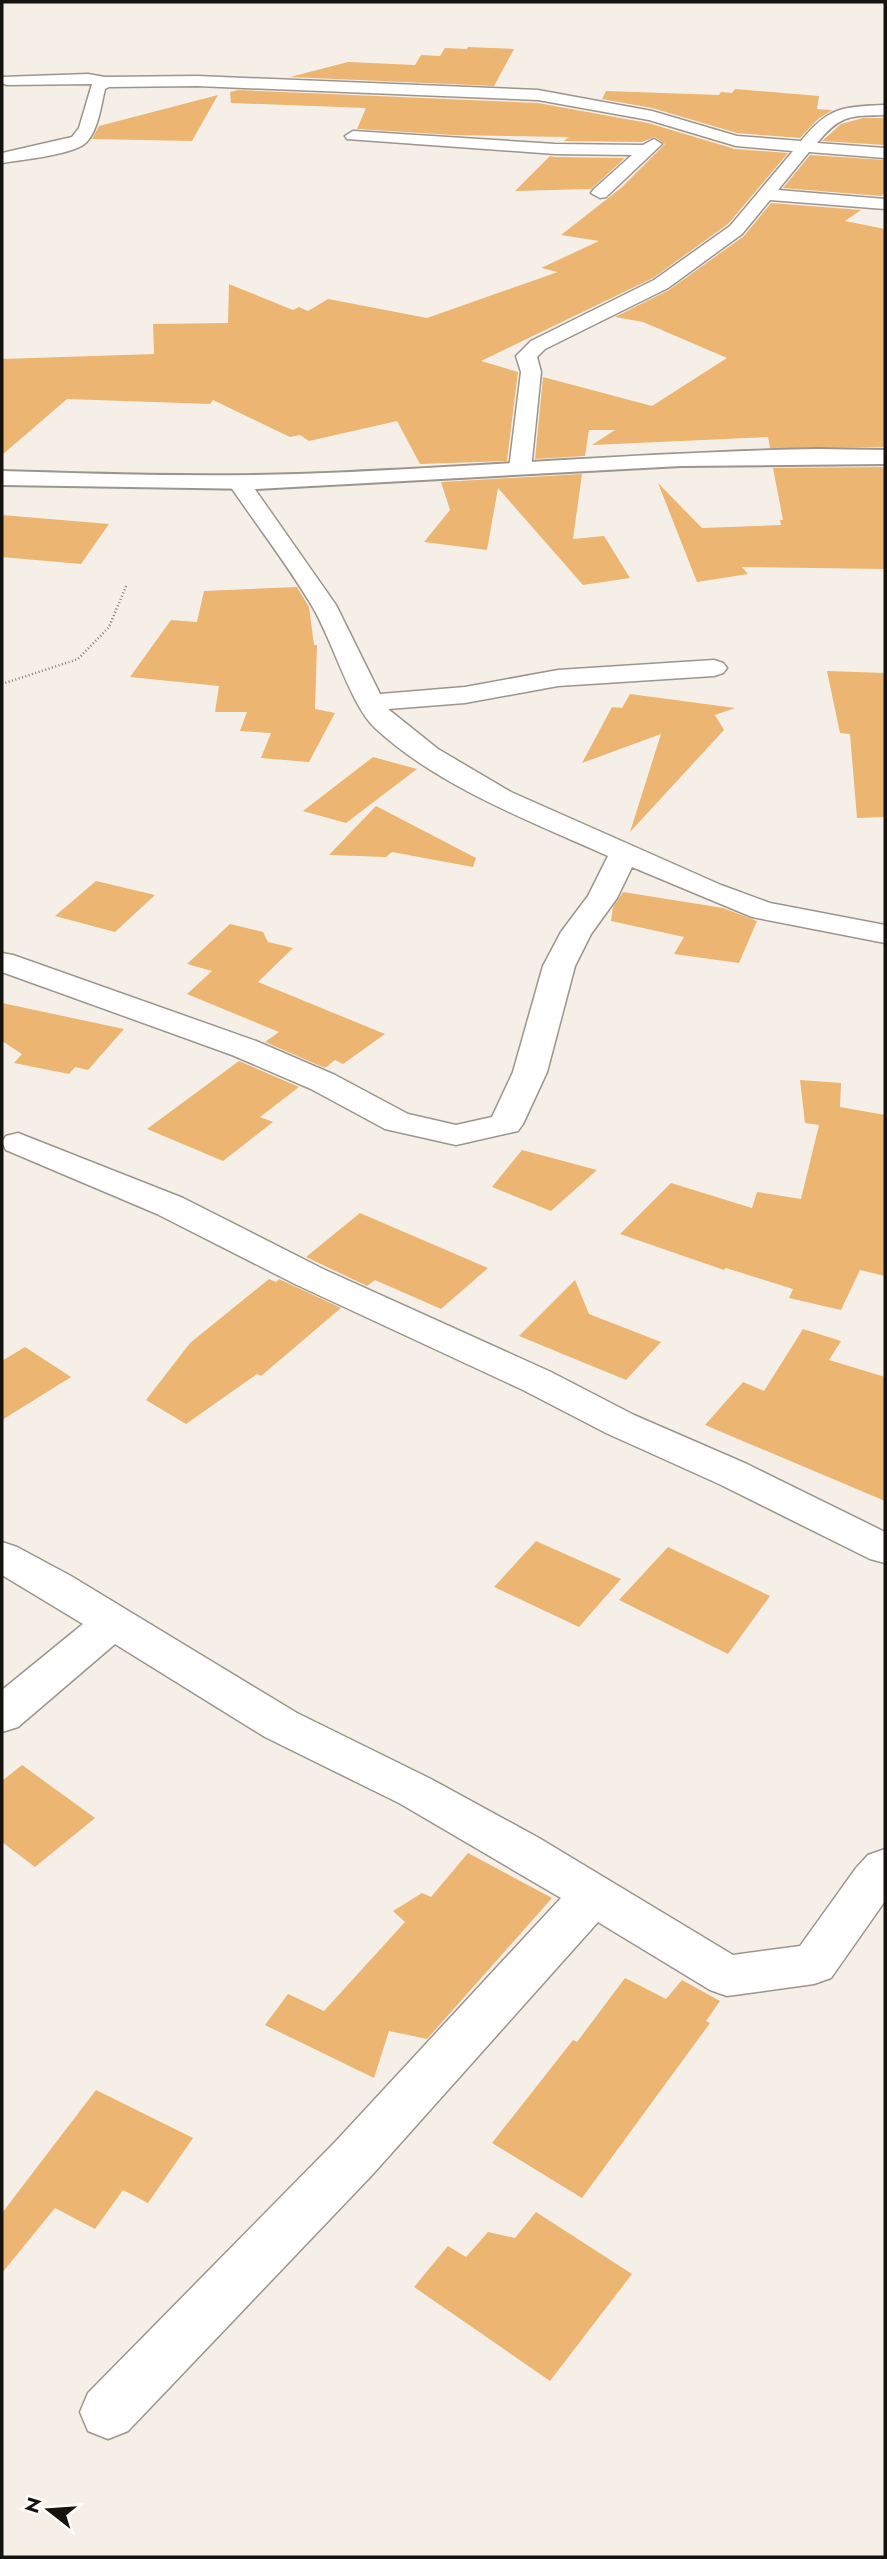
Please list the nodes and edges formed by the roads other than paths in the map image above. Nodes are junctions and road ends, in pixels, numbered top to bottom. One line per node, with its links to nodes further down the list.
1 (19, 61): 3 (street)
2 (105, 82): 3 (street); 5 (street); 10 (street)
3 (4, 84)
4 (885, 110): 7 (street)
5 (696, 128): 7 (street); 8 (street)
6 (353, 136): 8 (street)
7 (804, 148): 9 (street); 12 (street)
8 (647, 150): 11 (street)
9 (885, 153)
10 (2, 158)
11 (600, 193)
12 (766, 194): 13 (street); 15 (street)
13 (885, 204)
14 (885, 457): 15 (street)
15 (520, 469): 17 (street)
16 (2, 478): 17 (street)
17 (239, 483): 19 (street)
18 (714, 668): 19 (street)
19 (370, 703): 20 (street)
20 (625, 852): 21 (street); 22 (street)
21 (885, 933)
22 (2, 962)
23 (18, 1143): 24 (street)
24 (885, 1549)
25 (2, 1557): 26 (street)
26 (113, 1622): 27 (street); 29 (street)
27 (2, 1715)
28 (885, 1868): 29 (street)
29 (593, 1895): 30 (street)
30 (108, 2412)

